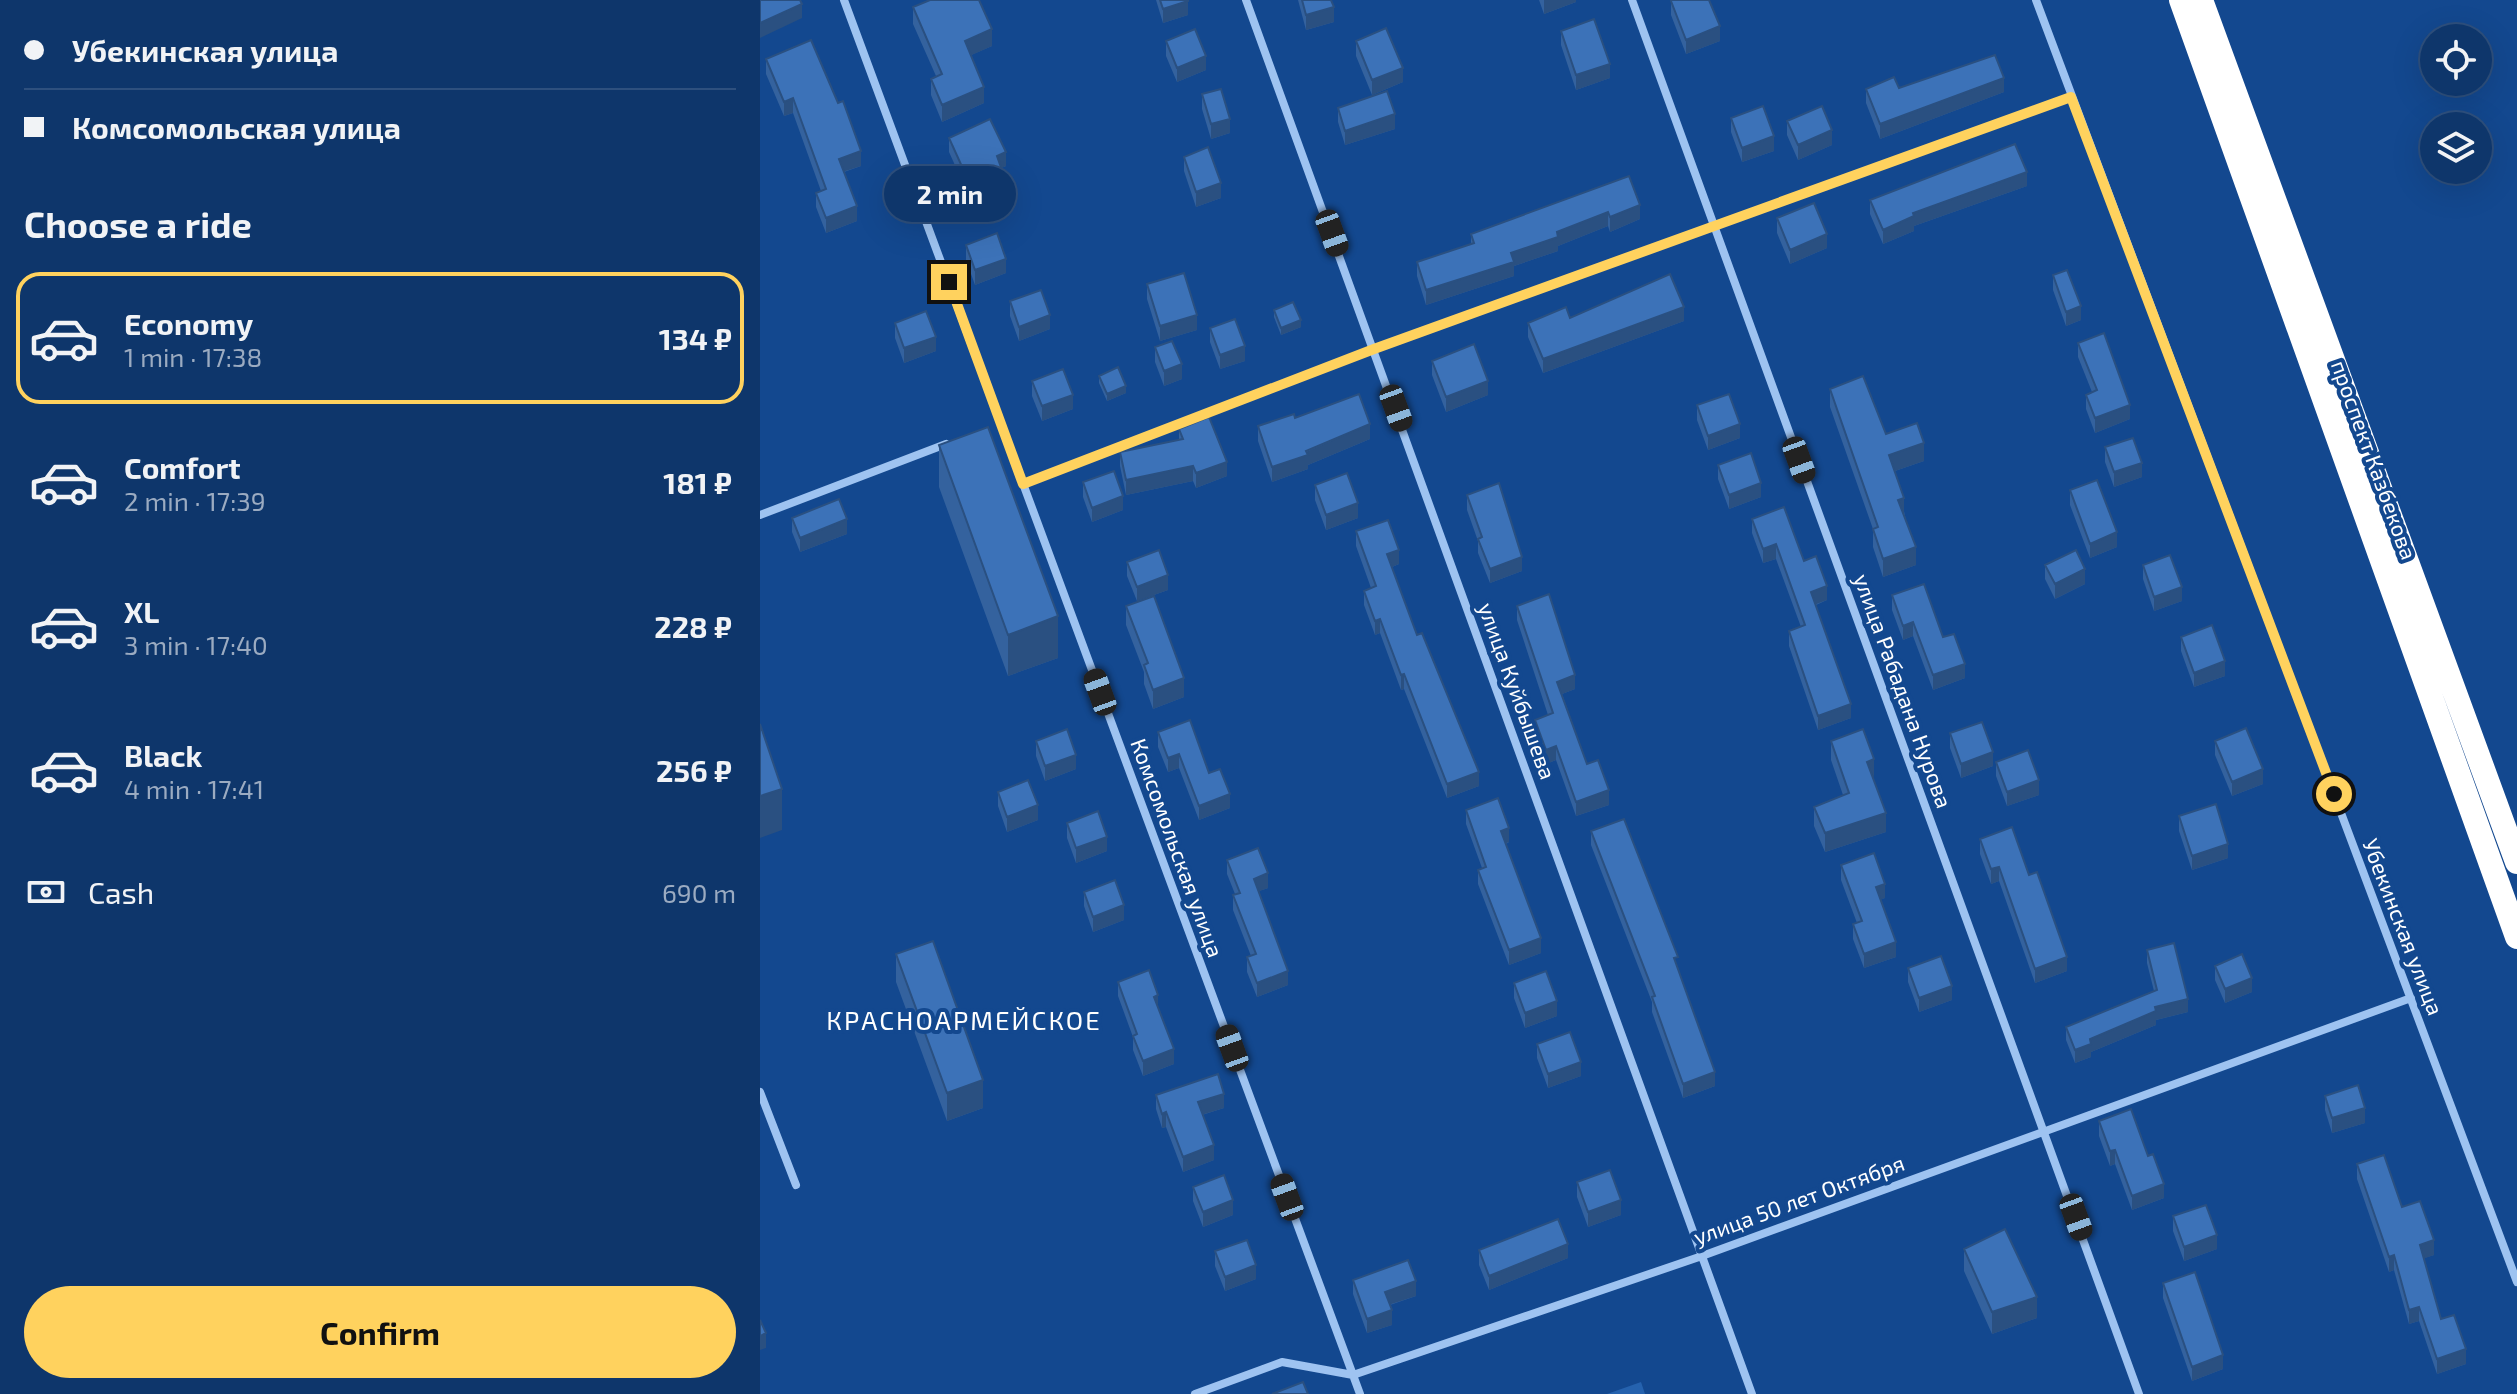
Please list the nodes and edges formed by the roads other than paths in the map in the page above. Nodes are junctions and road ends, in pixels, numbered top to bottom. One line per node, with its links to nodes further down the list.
1 (844, 0): 10 (street, Комсомольская улица)
2 (1246, 0): 9 (street, улица Куйбышева)
3 (1632, 0): 8 (street, улица Рабадана Нурова)
4 (2036, 0): 7 (street, Убекинская улица)
5 (2181, 0): 16 (highway, проспект Казбекова)
6 (2201, 0): 15 (highway, проспект Казбекова)
7 (2071, 97): 8 (street); 17 (street, Убекинская улица)
8 (1714, 227): 9 (street); 19 (street, улица Рабадана Нурова)
9 (1374, 349): 13 (street); 21 (street, улица Куйбышева)
10 (1001, 422): 11 (street); 13 (street, Комсомольская улица)
11 (987, 428)
12 (959, 439): 14 (street)
13 (1023, 484): 23 (street, Комсомольская улица)
14 (760, 515)
15 (2517, 862)
16 (2517, 937)
17 (2411, 998): 19 (street, улица 50 лет Октября); 22 (street, Убекинская улица)
18 (760, 1092): 20 (street)
19 (2044, 1129): 21 (street, улица 50 лет Октября); 27 (street, улица Рабадана Нурова)
20 (796, 1185)
21 (1702, 1256): 23 (street, улица 50 лет Октября); 26 (street, улица Куйбышева)
22 (2517, 1282)
23 (1353, 1375): 24 (street, улица 50 лет Октября); 25 (street, Комсомольская улица)
24 (1195, 1394)
25 (1360, 1394)
26 (1752, 1394)
27 (2139, 1394)

